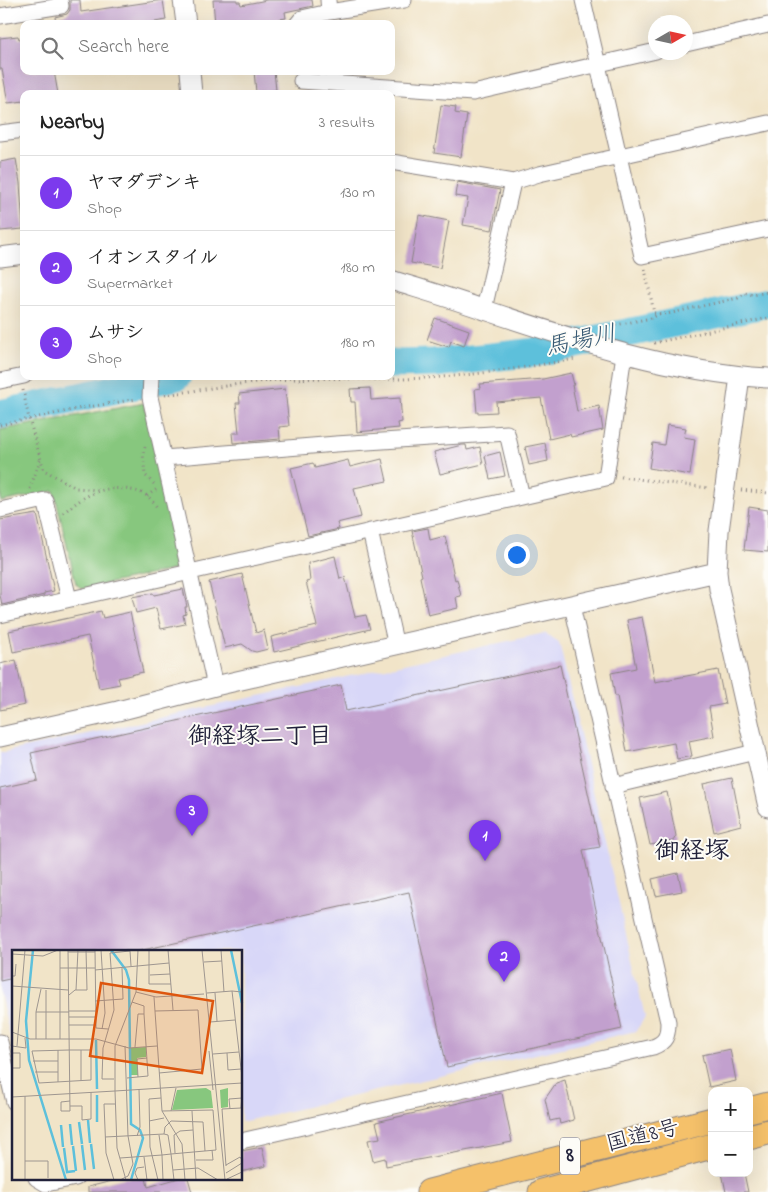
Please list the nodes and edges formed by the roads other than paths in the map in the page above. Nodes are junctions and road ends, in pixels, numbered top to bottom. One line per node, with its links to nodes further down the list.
1 (60, 0): 6 (street)
2 (182, 0): 7 (street)
3 (404, 0): 5 (street)
4 (583, 0): 12 (street)
5 (328, 6): 8 (street)
6 (0, 16)
7 (185, 20)
8 (300, 20)
9 (768, 25): 10 (street)
10 (693, 42)
11 (648, 53): 12 (street)
12 (597, 65): 14 (street); 19 (street)
13 (190, 75): 15 (street)
14 (301, 82)
15 (192, 90)
16 (768, 123): 19 (street)
17 (20, 130): 18 (street)
18 (0, 133)
19 (619, 157): 21 (street); 22 (street)
20 (395, 163): 21 (street)
21 (513, 182): 26 (street)
22 (768, 229)
23 (20, 254): 24 (street)
24 (0, 257)
25 (395, 281): 26 (street)
26 (484, 309): 27 (street)
27 (615, 351): 28 (street); 34 (street)
28 (740, 376): 30 (street); 38 (street)
29 (20, 377): 31 (street)
30 (768, 378)
31 (0, 381)
32 (150, 388): 33 (street)
33 (164, 458): 34 (street); 37 (street)
34 (522, 497): 36 (street)
35 (0, 510): 39 (street)
36 (370, 531): 37 (street); 42 (street)
37 (189, 572): 39 (street); 43 (street)
38 (717, 572): 40 (street); 45 (street)
39 (69, 599): 41 (street)
40 (572, 606): 42 (street); 46 (street)
41 (0, 616)
42 (396, 646): 43 (street)
43 (215, 686): 44 (street)
44 (0, 737)
45 (762, 751): 46 (street); 47 (street)
46 (613, 786): 55 (street)
47 (768, 807)
48 (0, 1042): 49 (street)
49 (12, 1093)
50 (768, 1105): 51 (highway)
51 (753, 1109)
52 (708, 1121): 59 (highway, 国道8号 / 8)
53 (768, 1132): 54 (highway)
54 (753, 1135)
55 (242, 1140)
56 (708, 1147): 60 (highway, 国道8号 / 8)
57 (39, 1180): 58 (street)
58 (66, 1180)
59 (429, 1192)
60 (544, 1192)

